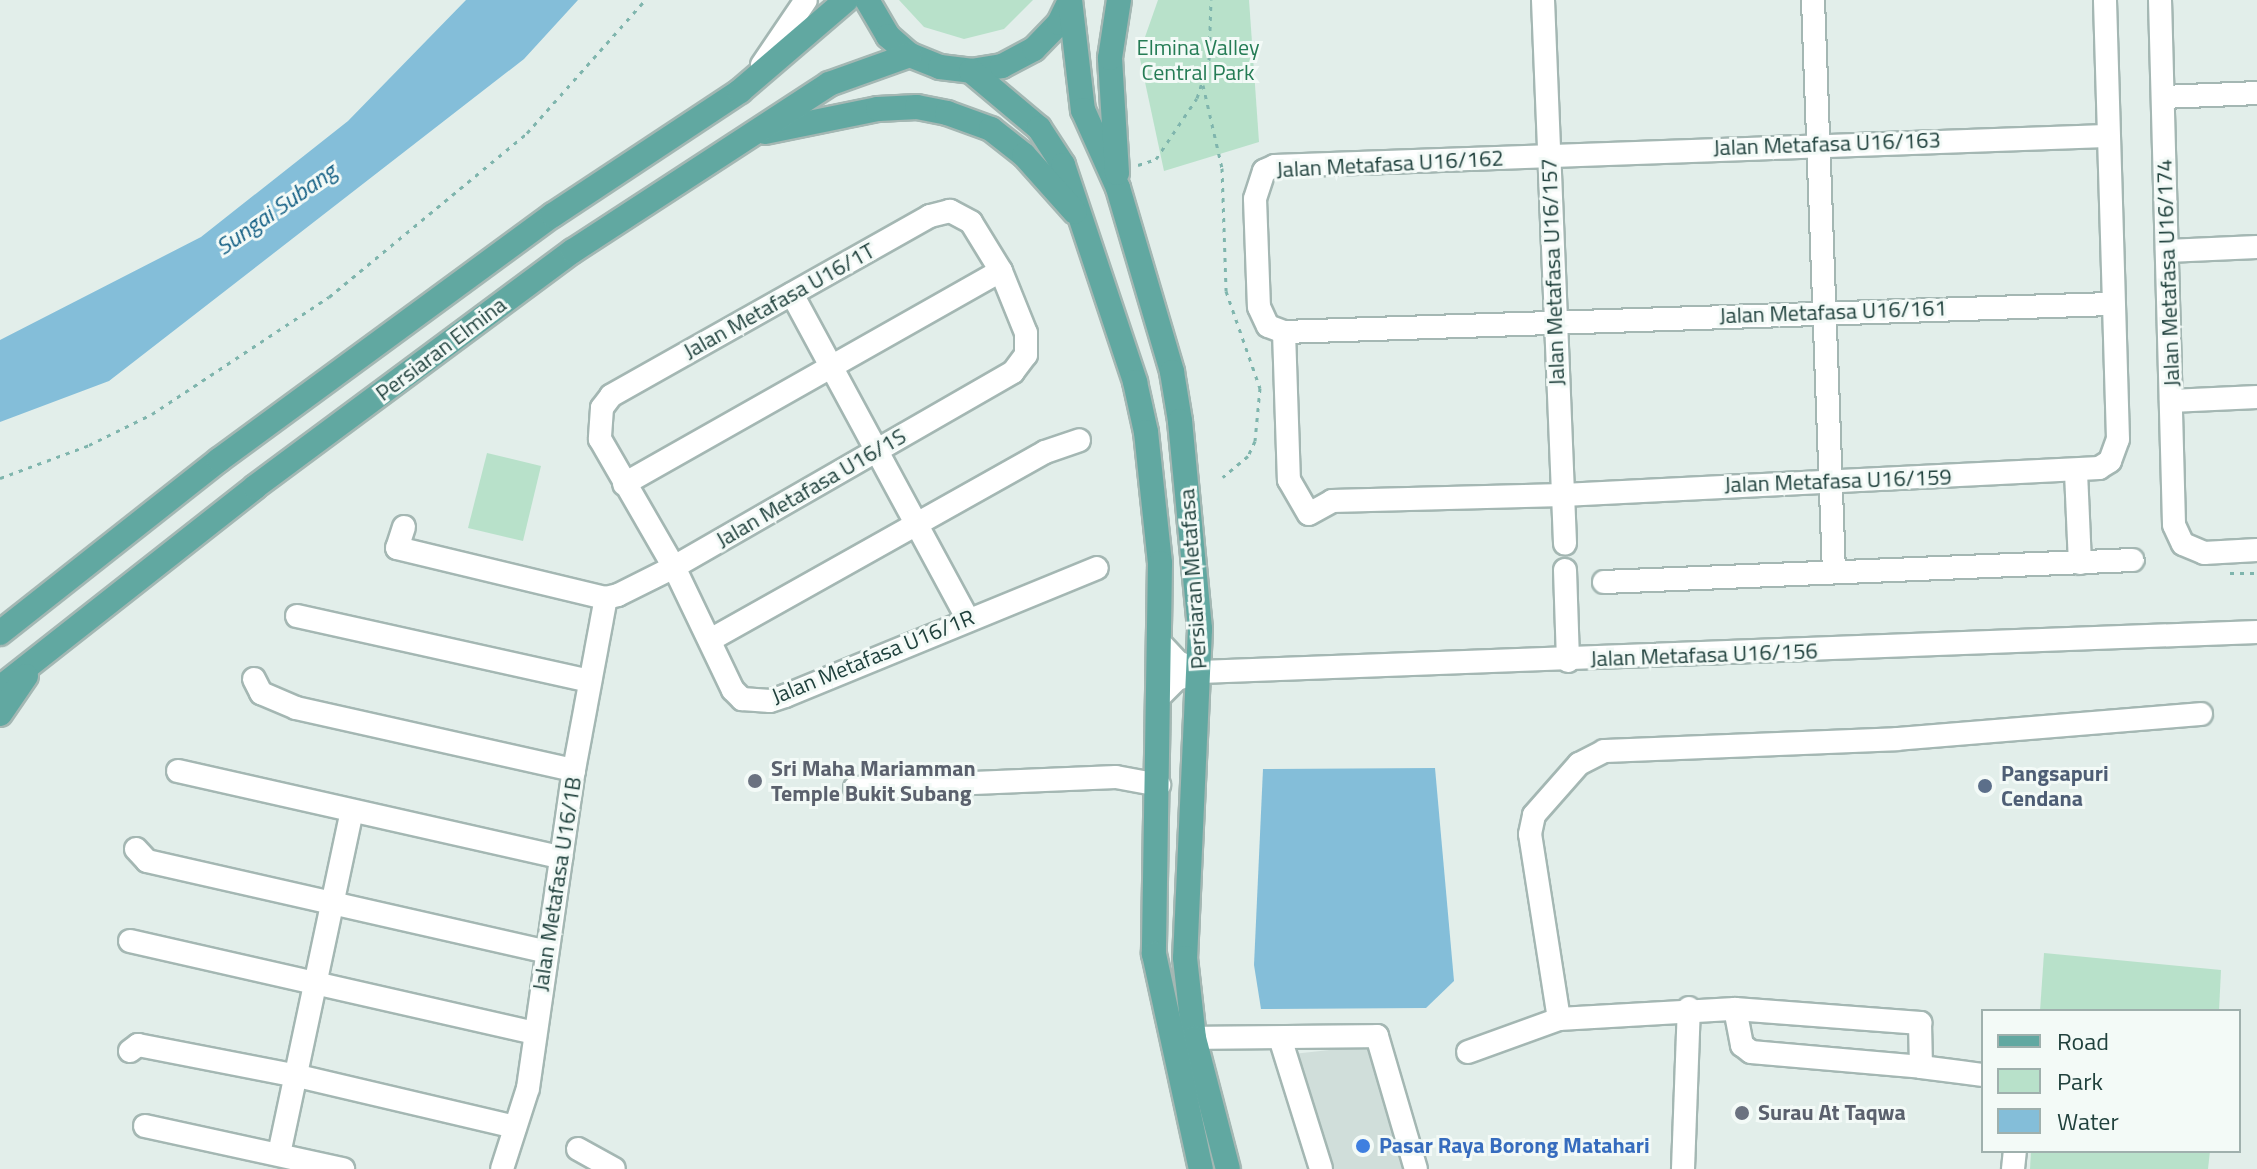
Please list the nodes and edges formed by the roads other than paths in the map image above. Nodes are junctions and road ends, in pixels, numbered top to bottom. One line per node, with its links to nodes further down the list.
1 (806, 0): 12 (street)
2 (846, 0): 12 (main road, Persiaran Elmina)
3 (867, 0): 10 (main road)
4 (1070, 0): 11 (main road); 19 (main road, Persiaran Metafasa)
5 (1119, 0): 19 (main road)
6 (1543, 0): 18 (street, Jalan Metafasa U16/157)
7 (1813, 0): 17 (street)
8 (2105, 0): 16 (street)
9 (2160, 0): 14 (street, Jalan Metafasa U16/174)
10 (910, 55): 11 (main road); 15 (main road, Persiaran Elmina)
11 (971, 71): 20 (main road, Persiaran Metafasa)
12 (744, 88): 54 (main road, Persiaran Elmina)
13 (2257, 93): 14 (street)
14 (2163, 97): 22 (street, Jalan Metafasa U16/174)
15 (748, 136): 20 (main road); 57 (main road, Persiaran Elmina)
16 (2106, 136): 17 (street, Jalan Metafasa U16/163); 25 (street)
17 (1819, 143): 18 (street, Jalan Metafasa U16/163); 26 (street)
18 (1548, 156): 27 (street, Jalan Metafasa U16/157); 28 (street, Jalan Metafasa U16/162)
19 (1124, 178): 59 (main road, Persiaran Metafasa)
20 (1082, 220): 56 (main road, Persiaran Metafasa)
21 (2257, 247): 22 (street)
22 (2167, 251): 32 (street, Jalan Metafasa U16/174)
23 (1001, 271): 24 (street, Jalan Metafasa U16/1T); 29 (street); 30 (street, Jalan Metafasa U16/1T)
24 (792, 294): 29 (street); 37 (street, Jalan Metafasa U16/1T)
25 (2112, 304): 26 (street, Jalan Metafasa U16/161); 35 (street, Jalan Metafasa U16/159)
26 (1824, 312): 27 (street, Jalan Metafasa U16/161); 36 (street)
27 (1555, 324): 28 (street, Jalan Metafasa U16/161); 38 (street, Jalan Metafasa U16/157)
28 (1284, 332): 38 (street, Jalan Metafasa U16/159)
29 (834, 368): 34 (street); 37 (street)
30 (1013, 372): 34 (street, Jalan Metafasa U16/1S)
31 (2257, 397): 32 (street)
32 (2171, 401): 42 (street, Jalan Metafasa U16/174)
33 (1079, 440): 39 (street)
34 (877, 450): 39 (street); 45 (street, Jalan Metafasa U16/1S)
35 (2076, 472): 36 (street, Jalan Metafasa U16/159); 44 (street)
36 (1832, 480): 38 (street, Jalan Metafasa U16/159); 48 (street)
37 (624, 484): 45 (street, Jalan Metafasa U16/1T)
38 (1563, 495): 41 (street, Jalan Metafasa U16/157)
39 (915, 526): 52 (street); 55 (street)
40 (404, 527): 50 (street)
41 (1565, 544)
42 (2257, 550)
43 (2133, 560): 44 (street)
44 (2080, 563): 48 (street)
45 (674, 567): 50 (street, Jalan Metafasa U16/1S); 55 (street, Jalan Metafasa U16/1R)
46 (1097, 568): 52 (street, Jalan Metafasa U16/1R)
47 (1565, 570): 58 (street)
48 (1834, 572): 49 (street)
49 (1604, 582)
50 (606, 598): 61 (street, Jalan Metafasa U16/1B)
51 (297, 616): 61 (street)
52 (968, 619): 55 (street, Jalan Metafasa U16/1R)
53 (2257, 632): 58 (street, Jalan Metafasa U16/156)
54 (0, 633)
55 (710, 640)
56 (1161, 644): 59 (street); 63 (main road, Persiaran Metafasa)
57 (35, 661): 62 (main road, Persiaran Elmina); 64 (main road)
58 (1568, 661): 59 (street, Jalan Metafasa U16/156)
59 (1200, 672): 63 (street); 81 (main road, Persiaran Metafasa)
60 (254, 679): 66 (street)
61 (590, 681): 66 (street, Jalan Metafasa U16/1B)
62 (0, 688)
63 (1160, 696): 68 (main road, Persiaran Metafasa)
64 (0, 714)
65 (2201, 714): 79 (street)
66 (574, 770): 72 (street, Jalan Metafasa U16/1B)
67 (178, 771): 70 (street)
68 (1159, 785): 69 (street); 95 (main road, Persiaran Metafasa)
69 (855, 788)
70 (352, 812): 72 (street); 73 (street)
71 (136, 849): 73 (street)
72 (561, 857): 75 (street, Jalan Metafasa U16/1B)
73 (335, 903): 75 (street); 76 (street)
74 (130, 941): 76 (street)
75 (547, 952): 80 (street, Jalan Metafasa U16/1B)
76 (315, 983): 80 (street); 87 (street)
77 (1689, 1008): 78 (street); 79 (street); 99 (street)
78 (1735, 1009): 85 (street); 85 (street)
79 (1559, 1019): 84 (street)
80 (534, 1033): 89 (street, Jalan Metafasa U16/1B)
81 (1194, 1038): 82 (street); 96 (main road, Persiaran Metafasa)
82 (1281, 1041): 97 (street); 98 (street)
83 (130, 1051): 87 (street)
84 (1468, 1052)
85 (1921, 1067): 86 (street)
86 (1981, 1075)
87 (298, 1076): 89 (street); 91 (street)
88 (145, 1126): 91 (street)
89 (515, 1127): 93 (street, Jalan Metafasa U16/1B)
90 (578, 1149): 94 (street)
91 (279, 1154): 92 (street)
92 (343, 1169)
93 (502, 1169)
94 (614, 1169)
95 (1201, 1169)
96 (1228, 1169)
97 (1321, 1169)
98 (1416, 1169)
99 (1683, 1169)

